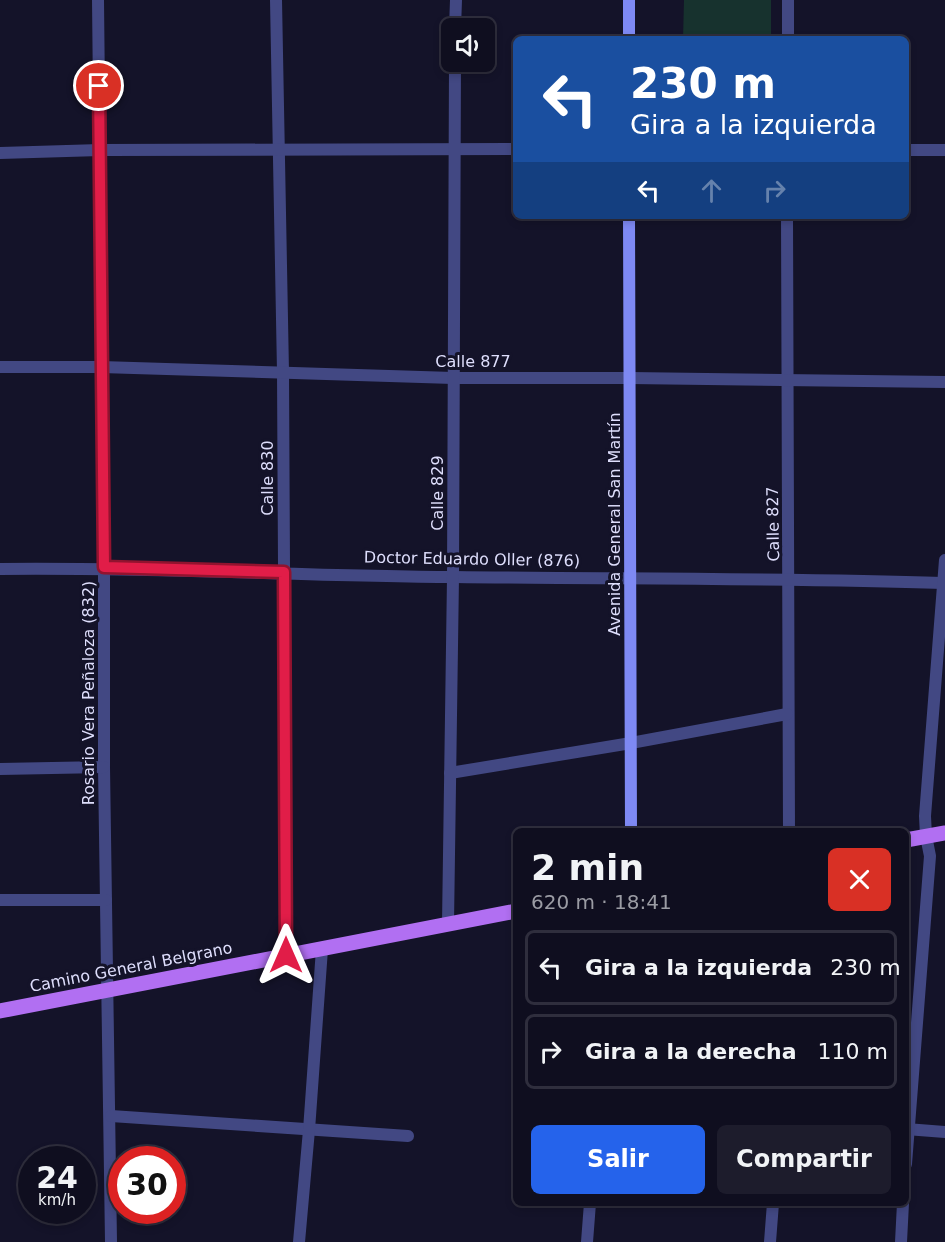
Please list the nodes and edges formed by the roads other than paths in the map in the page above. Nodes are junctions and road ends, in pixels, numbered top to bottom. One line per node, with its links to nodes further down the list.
1 (98, 0): 13 (street, Rosario Vera Peñaloza (832))
2 (276, 0): 10 (street, Calle 830)
3 (456, 0): 6 (street)
4 (630, 0): 7 (main road)
5 (788, 0): 8 (street)
6 (455, 18)
7 (629, 36)
8 (788, 36)
9 (455, 72): 11 (street, Calle 829)
10 (278, 149): 11 (street); 13 (street); 21 (street, Calle 830)
11 (454, 149): 12 (street); 22 (street, Calle 829)
12 (513, 149)
13 (100, 150): 16 (street); 20 (street, Rosario Vera Peñaloza (832))
14 (909, 150): 15 (street)
15 (945, 150)
16 (0, 153)
17 (629, 219): 23 (main road, Avenida General San Martín)
18 (787, 219): 24 (street, Calle 827)
19 (0, 367): 20 (street, Calle 877)
20 (101, 367): 21 (street, Calle 877); 27 (street, Rosario Vera Peñaloza (832))
21 (283, 372): 22 (street, Calle 877); 29 (street, Calle 830)
22 (453, 378): 23 (street, Calle 877); 30 (street, Calle 829)
23 (630, 378): 24 (street, Calle 877); 31 (main road, Avenida General San Martín)
24 (787, 380): 25 (street, Calle 877); 32 (street, Calle 827)
25 (945, 382)
26 (945, 560): 33 (street)
27 (104, 567): 28 (street, Doctor Eduardo Oller (876)); 29 (street, Doctor Eduardo Oller (876)); 36 (street, Rosario Vera Peñaloza (832))
28 (0, 569)
29 (284, 572): 30 (street, Doctor Eduardo Oller (876)); 49 (street, Calle 830)
30 (453, 577): 31 (street, Doctor Eduardo Oller (876)); 38 (street, Calle 829)
31 (630, 578): 32 (street, Doctor Eduardo Oller (876)); 35 (main road, Avenida General San Martín)
32 (790, 578): 33 (street, Doctor Eduardo Oller (876)); 34 (street, Calle 827)
33 (943, 583): 42 (street)
34 (788, 714): 35 (street); 40 (street, Calle 827)
35 (631, 743): 38 (street); 39 (main road, Avenida General San Martín)
36 (104, 767): 37 (street); 45 (street, Rosario Vera Peñaloza (832))
37 (0, 769)
38 (450, 773): 47 (street, Calle 829)
39 (631, 828)
40 (789, 828)
41 (945, 833): 42 (main road)
42 (926, 836): 43 (main road); 52 (street)
43 (909, 839)
44 (0, 900): 45 (street)
45 (106, 900): 50 (street, Rosario Vera Peñaloza (832))
46 (513, 912): 47 (main road, Camino General Belgrano)
47 (448, 924): 48 (main road, Camino General Belgrano)
48 (322, 949): 49 (main road, Camino General Belgrano); 55 (street)
49 (286, 955): 50 (main road, Camino General Belgrano)
50 (108, 990): 51 (main road, Camino General Belgrano); 53 (street, Rosario Vera Peñaloza (832))
51 (0, 1011)
52 (909, 1105)
53 (111, 1116): 55 (street); 61 (street, Rosario Vera Peñaloza (832))
54 (909, 1129): 56 (street)
55 (309, 1130): 57 (street); 62 (street)
56 (945, 1132)
57 (408, 1136)
58 (590, 1206): 63 (street)
59 (773, 1206): 64 (street)
60 (903, 1206): 65 (street)
61 (111, 1242)
62 (299, 1242)
63 (587, 1242)
64 (770, 1242)
65 (901, 1242)

